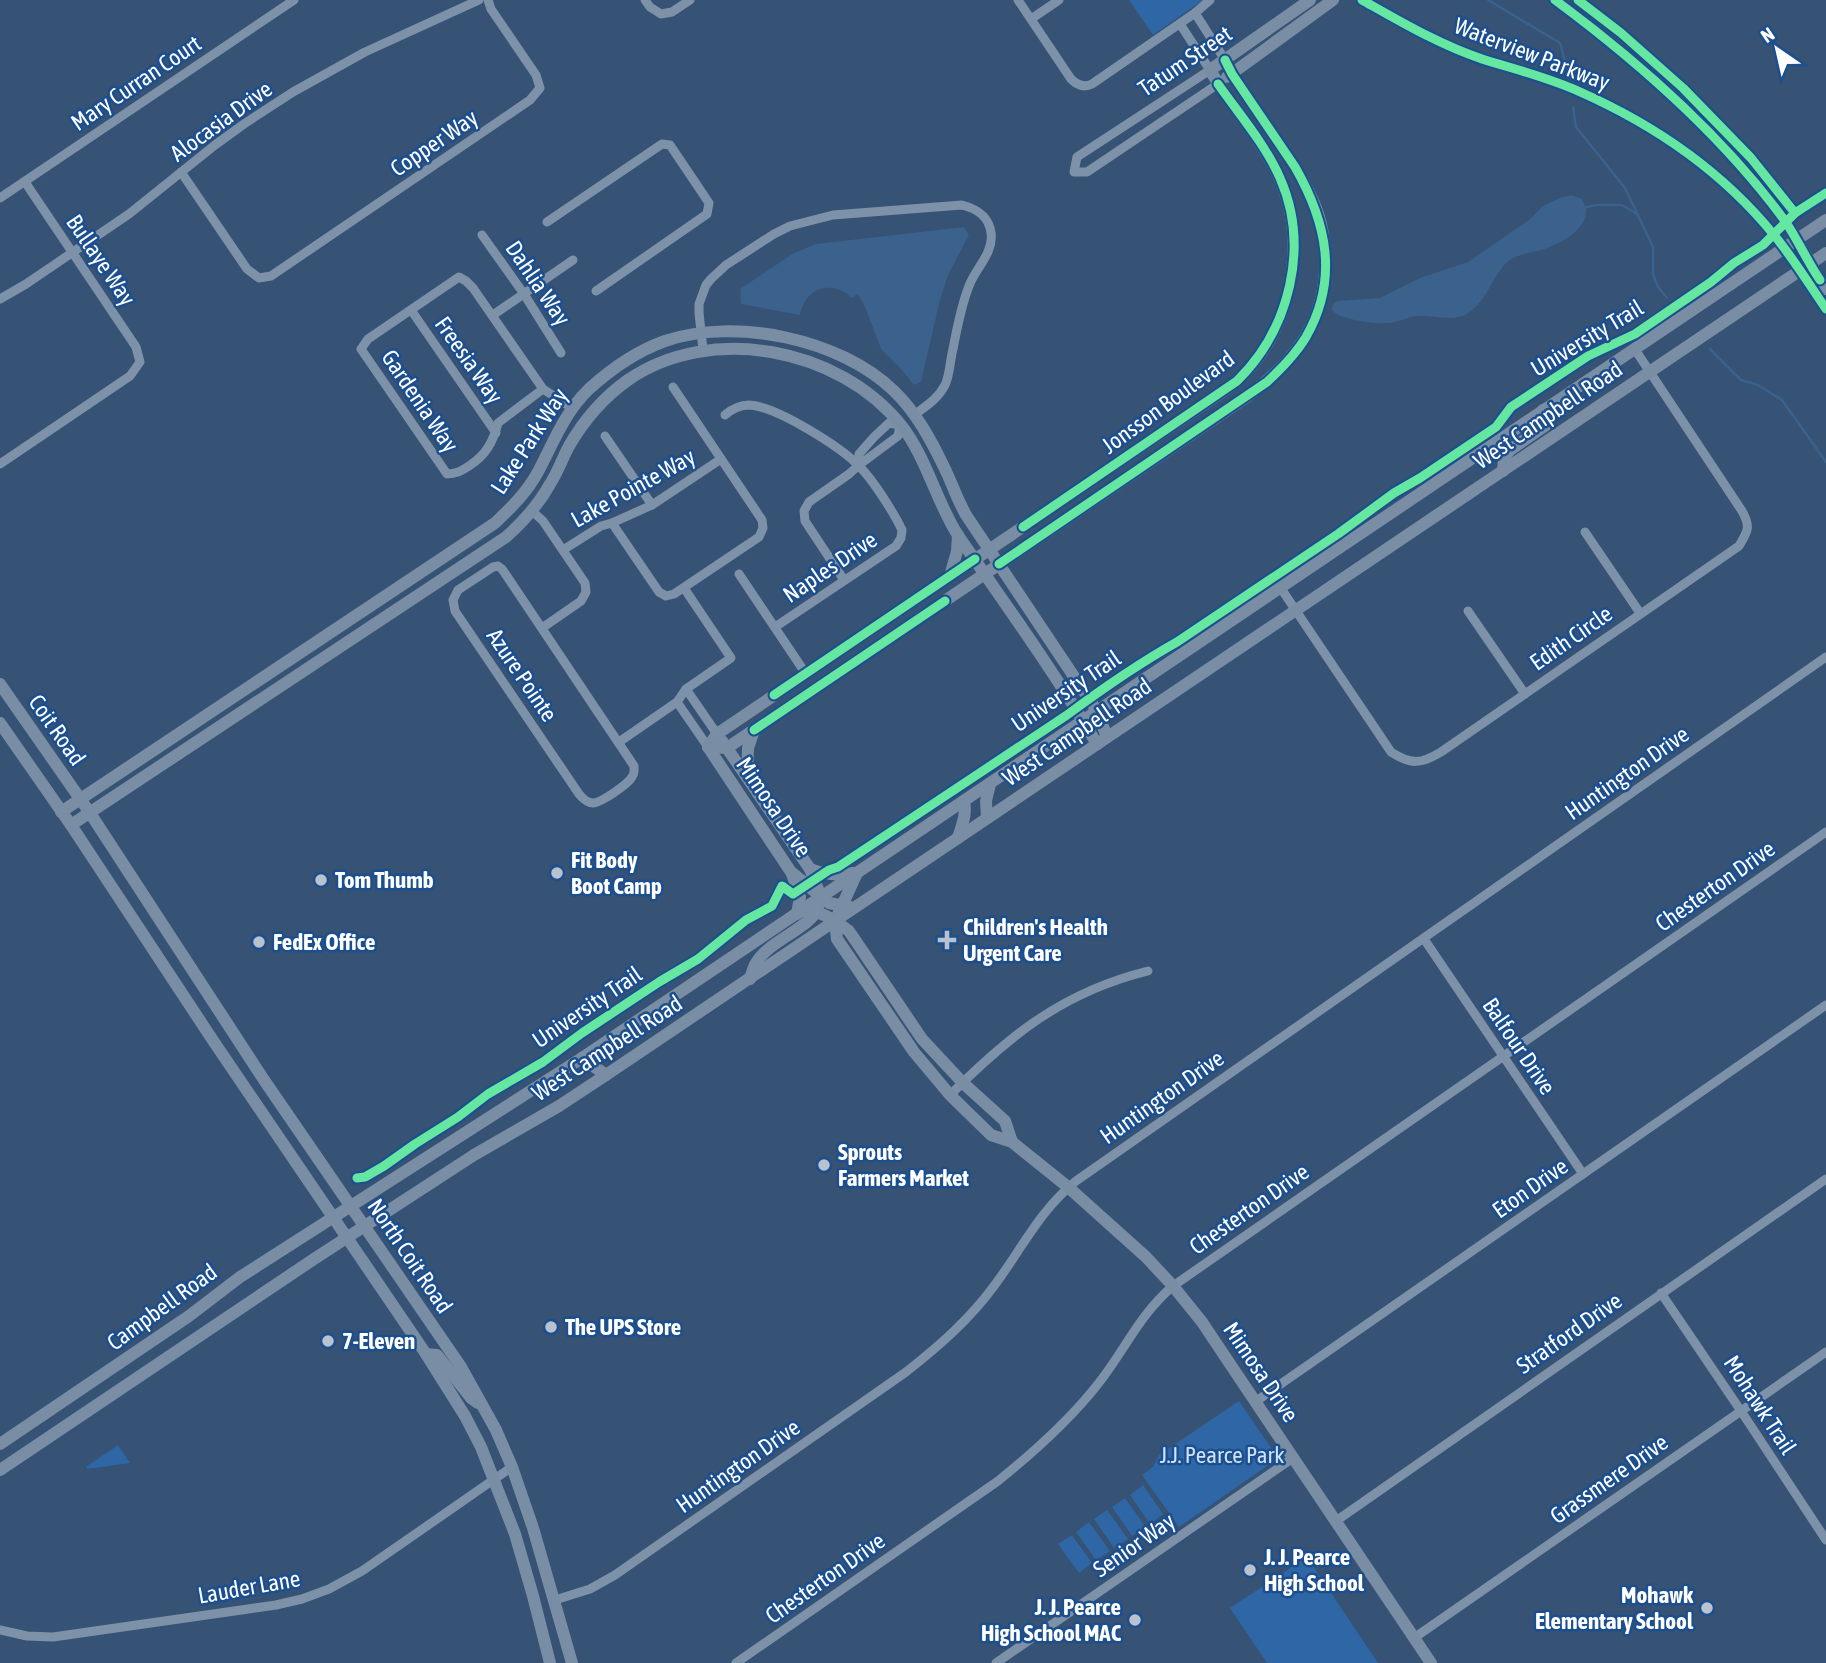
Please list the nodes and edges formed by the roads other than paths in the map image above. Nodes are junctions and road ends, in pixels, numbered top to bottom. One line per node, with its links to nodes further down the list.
1 (293, 0): 23 (street, Mary Curran Court)
2 (479, 0): 22 (street, Alocasia Drive)
3 (488, 0): 22 (street, Copper Way)
4 (645, 0): 5 (street)
5 (690, 0)
6 (1018, 0): 14 (street)
7 (1059, 0): 14 (street)
8 (1210, 0): 13 (street)
9 (1311, 0): 16 (main road, Tatum Street)
10 (1333, 0): 18 (main road, Tatum Street)
11 (1362, 0): 29 (main road, Waterview Parkway)
12 (1555, 0): 28 (main road, Waterview Parkway)
13 (1195, 13): 15 (street); 16 (street, Jonsson Boulevard)
14 (1031, 19): 15 (street)
15 (1180, 24): 17 (street, Jonsson Boulevard)
16 (1225, 60): 17 (main road, Tatum Street); 18 (main road, Jonsson Boulevard)
17 (1210, 70): 19 (main road, Jonsson Boulevard); 20 (street, Tatum Street)
18 (1232, 74): 19 (main road, Tatum Street); 49 (main road, Jonsson Boulevard)
19 (1218, 84): 21 (street, Tatum Street); 46 (main road, Jonsson Boulevard)
20 (1116, 132): 21 (street); 21 (street, Tatum Street)
21 (1126, 146)
22 (181, 172): 30 (street, Alocasia Drive)
23 (25, 182): 24 (street, Mary Curran Court); 30 (street, Bullaye Way)
24 (0, 198)
25 (1826, 220): 28 (main road, West Campbell Road)
26 (547, 222): 35 (street)
27 (482, 235): 36 (street, Dahlia Way)
28 (1796, 240): 29 (main road, West Campbell Road); 33 (main road, Waterview Parkway)
29 (1784, 248): 33 (main road, Waterview Parkway); 42 (main road, West Campbell Road)
30 (72, 252): 37 (street, Alocasia Drive); 58 (street, Bullaye Way)
31 (1826, 253): 33 (main road, West Campbell Road)
32 (573, 260): 36 (street)
33 (1805, 267): 34 (main road); 38 (main road); 45 (main road, West Campbell Road)
34 (1826, 289)
35 (596, 291)
36 (524, 294): 40 (street); 44 (street, Dahlia Way)
37 (0, 299)
38 (1826, 309)
39 (411, 310): 40 (street); 55 (street, Freesia Way); 55 (street, Gardenia Way)
40 (493, 315): 48 (street)
41 (700, 333): 43 (street); 50 (main road, Lake Park Way); 53 (main road, Lake Park Way); 53 (street)
42 (1634, 348): 45 (street, Edith Circle); 51 (main road, West Campbell Road)
43 (703, 350): 54 (main road, Lake Park Way); 62 (main road, Lake Park Way)
44 (561, 352)
45 (1650, 372): 60 (main road, West Campbell Road); 78 (street, Edith Circle)
46 (1237, 381): 49 (main road); 66 (main road, Jonsson Boulevard)
47 (673, 387): 57 (street)
48 (543, 389): 50 (street); 55 (street)
49 (1248, 396): 69 (main road, Jonsson Boulevard)
50 (572, 408): 100 (main road, Lake Park Way)
51 (1543, 410): 60 (main road); 74 (main road, West Campbell Road)
52 (725, 415): 59 (street)
53 (914, 415): 54 (main road); 66 (main road, Lake Park Way)
54 (900, 425): 59 (street); 59 (street); 65 (main road, Lake Park Way)
55 (496, 433)
56 (605, 436): 61 (street)
57 (721, 459): 61 (street, Lake Pointe Way); 75 (street)
58 (0, 464)
59 (859, 465): 73 (street); 73 (street, Naples Drive)
60 (1503, 471): 76 (main road, West Campbell Road)
61 (652, 505): 63 (street, Lake Pointe Way)
62 (532, 511): 67 (street); 104 (main road, Lake Park Way)
63 (612, 523): 67 (street, Lake Pointe Way); 75 (street)
64 (1585, 532): 78 (street)
65 (958, 535): 68 (main road, Lake Park Way); 72 (main road)
66 (989, 550): 68 (main road, Jonsson Boulevard); 69 (main road, Lake Park Way)
67 (563, 551): 80 (street)
68 (975, 559): 71 (main road, Lake Park Way); 72 (main road, Jonsson Boulevard)
69 (999, 564): 71 (main road, Jonsson Boulevard); 89 (main road, Lake Park Way)
70 (739, 573): 79 (street)
71 (985, 574): 83 (main road, Jonsson Boulevard); 90 (main road, Lake Park Way)
72 (950, 576): 81 (main road, Jonsson Boulevard)
73 (844, 580): 79 (street, Naples Drive)
74 (1280, 587): 76 (street, Edith Circle); 89 (main road, West Campbell Road)
75 (684, 588): 86 (street)
76 (1296, 610): 87 (street, Edith Circle); 94 (main road, West Campbell Road)
77 (1468, 611): 87 (street)
78 (1640, 613): 87 (street, Edith Circle)
79 (775, 627): 84 (street)
80 (542, 628): 95 (street); 95 (street, Azure Pointe)
81 (851, 643): 83 (main road); 84 (main road, Jonsson Boulevard)
82 (1826, 657): 119 (street, Huntington Drive)
83 (860, 658): 92 (main road, Jonsson Boulevard)
84 (806, 674): 93 (main road, Jonsson Boulevard)
85 (0, 684): 100 (main road, Coit Road)
86 (686, 689): 88 (street); 93 (street)
87 (1525, 694)
88 (677, 702): 95 (street); 96 (street)
89 (1097, 711): 90 (main road, West Campbell Road); 94 (main road, Lake Park Way)
90 (1083, 720): 94 (main road, Lake Park Way); 99 (main road, West Campbell Road)
91 (0, 723): 102 (main road, Coit Road)
92 (754, 730): 97 (main road, Jonsson Boulevard); 98 (main road)
93 (717, 734): 96 (main road, Jonsson Boulevard); 97 (main road, Mimosa Drive)
94 (1102, 741): 106 (main road, West Campbell Road)
95 (619, 742)
96 (708, 747): 97 (main road); 105 (main road, Mimosa Drive)
97 (727, 748): 98 (main road, Mimosa Drive)
98 (747, 778): 103 (main road, Mimosa Drive)
99 (990, 783): 101 (main road, West Campbell Road); 106 (main road)
100 (80, 799): 102 (main road, Lake Park Way); 104 (main road, North Coit Road)
101 (964, 801): 109 (main road); 112 (main road, West Campbell Road)
102 (61, 812): 107 (main road, North Coit Road)
103 (770, 812): 105 (main road); 110 (main road, Mimosa Drive)
104 (90, 813): 107 (main road, Lake Park Way); 125 (main road, North Coit Road)
105 (755, 817): 111 (main road, Mimosa Drive)
106 (987, 818): 109 (main road, West Campbell Road)
107 (71, 825): 126 (main road, North Coit Road)
108 (1826, 832): 127 (street, Chesterton Drive)
109 (958, 838): 115 (main road, West Campbell Road)
110 (810, 869): 112 (main road); 113 (main road, Mimosa Drive)
111 (791, 872): 113 (main road, Mimosa Drive); 117 (main road)
112 (857, 873): 113 (main road, West Campbell Road); 114 (main road)
113 (821, 897): 114 (main road); 116 (main road); 117 (main road, West Campbell Road)
114 (842, 906): 115 (main road); 118 (main road)
115 (856, 907): 118 (main road, West Campbell Road)
116 (817, 912): 117 (main road); 118 (main road); 121 (main road)
117 (797, 914): 128 (main road, West Campbell Road)
118 (835, 921): 121 (main road, West Campbell Road); 123 (main road, Mimosa Drive); 124 (main road, Mimosa Drive)
119 (1424, 939): 127 (street, Balfour Drive); 136 (street, Huntington Drive)
120 (1147, 971): 130 (street)
121 (750, 979): 129 (main road, West Campbell Road)
122 (1826, 1005): 134 (street, Eton Drive)
123 (905, 1014): 124 (main road); 130 (main road, Mimosa Drive)
124 (898, 1029): 132 (main road, Mimosa Drive)
125 (233, 1034): 126 (main road); 137 (main road, North Coit Road)
126 (217, 1046): 138 (main road, North Coit Road)
127 (1503, 1056): 134 (street, Balfour Drive); 141 (street, Chesterton Drive)
128 (582, 1058): 129 (main road); 131 (main road); 137 (main road, West Campbell Road)
129 (606, 1075): 131 (main road, West Campbell Road)
130 (963, 1083): 132 (street); 133 (main road, Mimosa Drive)
131 (593, 1084): 139 (main road, West Campbell Road)
132 (950, 1095): 133 (main road, Mimosa Drive)
133 (1013, 1142): 136 (main road, Mimosa Drive)
134 (1583, 1174): 148 (street, Eton Drive)
135 (1826, 1179): 142 (street, Stratford Drive)
136 (1068, 1187): 141 (main road, Mimosa Drive); 159 (street, Huntington Drive)
137 (350, 1206): 138 (main road, Campbell Road); 139 (main road, North Coit Road)
138 (332, 1217): 140 (main road, North Coit Road); 145 (main road, Campbell Road)
139 (364, 1226): 140 (main road, West Campbell Road); 149 (main road, North Coit Road)
140 (346, 1238): 144 (main road, North Coit Road); 147 (main road, Campbell Road)
141 (1173, 1286): 148 (main road, Mimosa Drive); 164 (street, Chesterton Drive)
142 (1661, 1293): 150 (street, Mohawk Trail); 156 (street, Stratford Drive)
143 (1826, 1352): 150 (street, Grassmere Drive)
144 (426, 1354): 149 (main road); 155 (main road, North Coit Road)
145 (124, 1360): 146 (main road, Campbell Road); 147 (main road)
146 (112, 1368): 147 (main road); 151 (main road, Campbell Road)
147 (130, 1382): 154 (main road, Campbell Road)
148 (1255, 1402): 152 (main road, Mimosa Drive)
149 (484, 1406): 153 (main road, North Coit Road)
150 (1741, 1411): 157 (street, Mohawk Trail); 161 (street, Grassmere Drive)
151 (0, 1444)
152 (1293, 1458): 156 (main road, Mimosa Drive); 165 (street, Senior Way)
153 (512, 1467): 155 (street, Lauder Lane); 159 (main road, North Coit Road)
154 (0, 1470)
155 (494, 1479): 160 (street, Lauder Lane); 162 (main road, North Coit Road)
156 (1336, 1521): 161 (main road, Mimosa Drive)
157 (1823, 1529): 158 (street, Mohawk Trail)
158 (1826, 1539)
159 (555, 1600): 163 (main road, North Coit Road)
160 (0, 1630)
161 (1414, 1638): 166 (main road, Mimosa Drive)
162 (550, 1663)
163 (572, 1663)
164 (736, 1663)
165 (996, 1663)
166 (1431, 1663)

